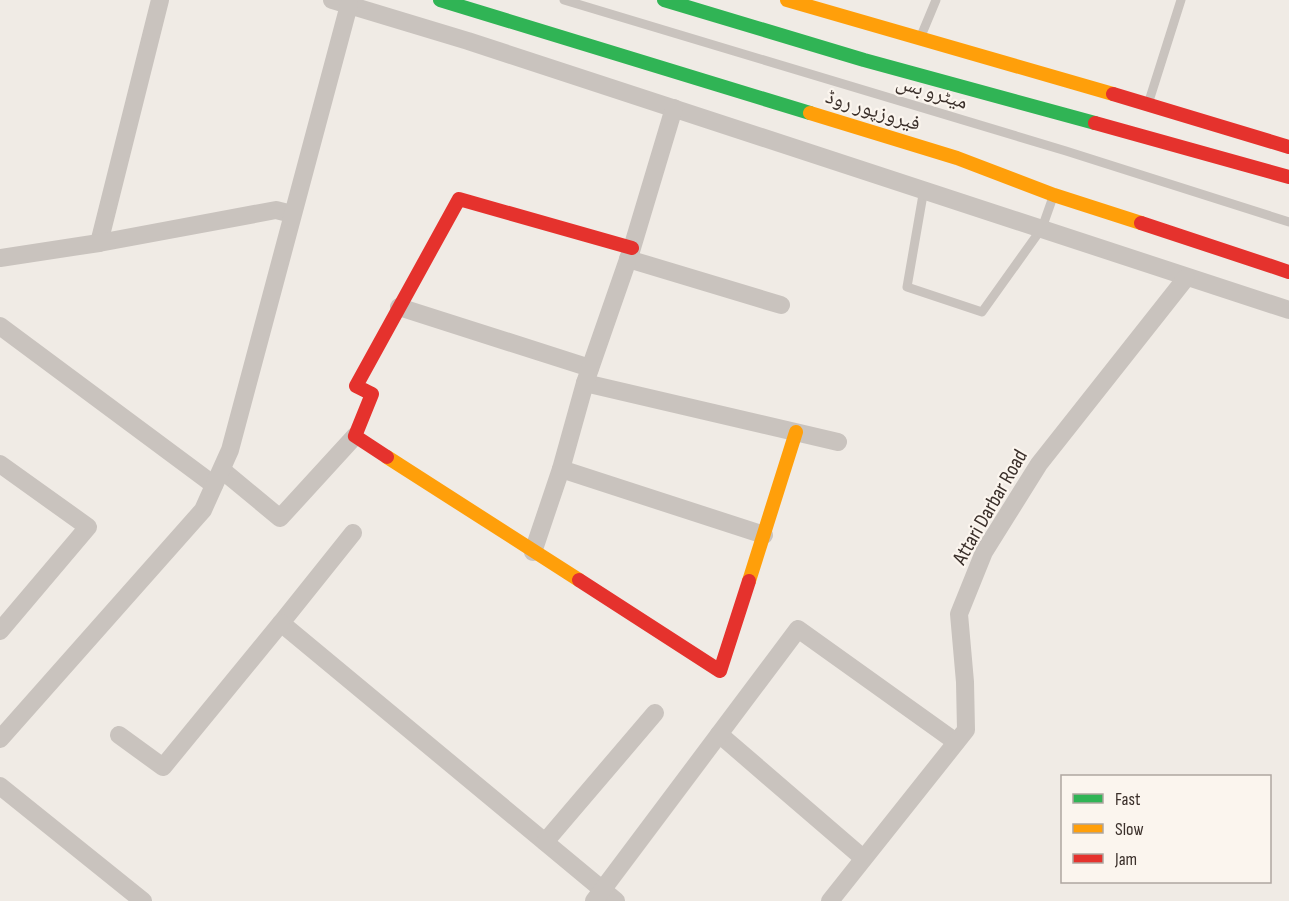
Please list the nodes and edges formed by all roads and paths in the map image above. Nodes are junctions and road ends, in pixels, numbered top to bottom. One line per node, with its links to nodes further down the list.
1 (160, 0): 19 (street)
2 (440, 0): 15 (street, فیروزپور روڈ)
3 (564, 0): 17 (lane, میٹرو بس)
4 (664, 0): 13 (street)
5 (788, 0): 9 (street)
6 (936, 0): 9 (lane)
7 (1181, 0): 10 (lane)
8 (340, 2): 11 (street); 16 (street)
9 (920, 38): 10 (street)
10 (1149, 104): 12 (street)
11 (674, 108): 14 (street); 20 (street)
12 (1289, 147)
13 (1289, 177)
14 (924, 189): 18 (street); 18 (lane)
15 (1054, 195): 18 (lane); 22 (street, فیروزپور روڈ)
16 (292, 214): 19 (street); 34 (street)
17 (1289, 222)
18 (1042, 228): 23 (street)
19 (99, 243): 21 (street)
20 (630, 253): 24 (street); 25 (street); 28 (street)
21 (0, 258)
22 (1289, 272)
23 (1186, 278): 26 (street); 44 (street, Attari Darbar Road)
24 (781, 305)
25 (399, 307): 28 (street); 30 (street)
26 (1289, 310)
27 (0, 326): 34 (street)
28 (588, 376): 29 (street); 33 (street)
29 (796, 432): 31 (street); 36 (street)
30 (355, 436): 34 (street); 37 (street)
31 (838, 442)
32 (0, 464): 39 (street)
33 (561, 469): 36 (street); 37 (street)
34 (218, 477): 43 (street)
35 (353, 533): 38 (street)
36 (764, 535): 37 (street)
37 (533, 552)
38 (281, 622): 42 (street); 46 (street)
39 (0, 631)
40 (656, 712): 46 (street)
41 (719, 734): 44 (street); 47 (street); 48 (street)
42 (119, 735)
43 (0, 739)
44 (956, 742): 47 (street, Attari Darbar Road)
45 (0, 786): 49 (street)
46 (545, 842): 48 (street)
47 (863, 858): 50 (street, Attari Darbar Road)
48 (604, 897)
49 (143, 901)
50 (830, 901)

